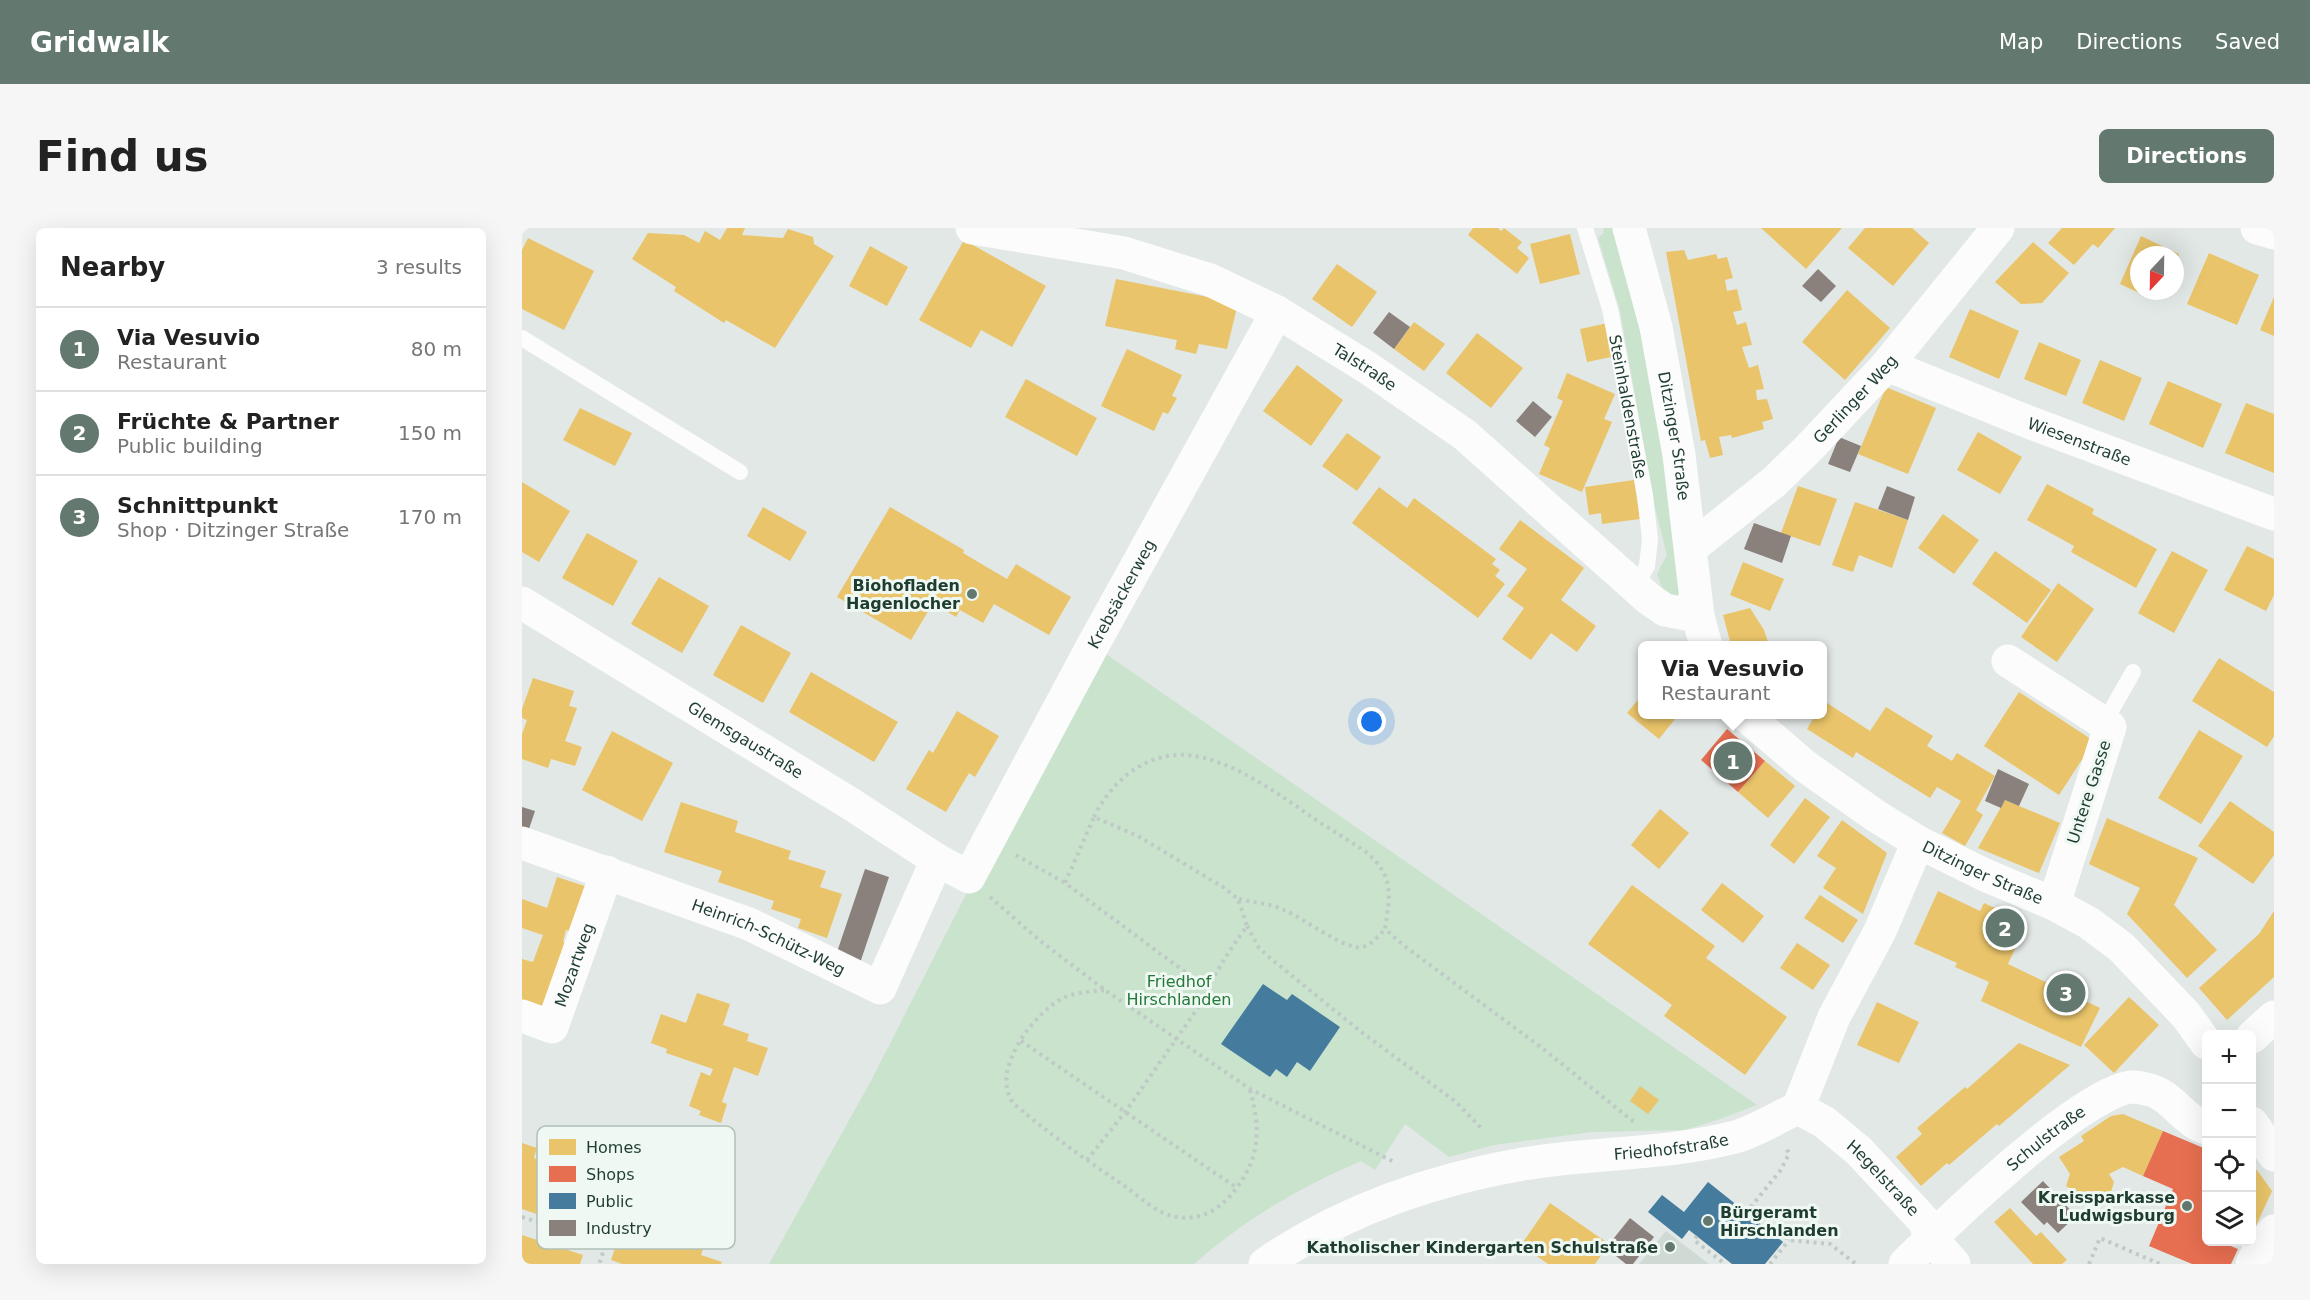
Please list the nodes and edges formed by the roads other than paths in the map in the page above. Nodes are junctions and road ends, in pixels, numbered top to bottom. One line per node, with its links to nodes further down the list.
1 (972, 228): 7 (street, Talstraße)
2 (1585, 228): 13 (lane, Steinhaldenstraße)
3 (1629, 228): 12 (street, Ditzinger Straße)
4 (1998, 228): 9 (street, Gerlinger Weg)
5 (2257, 228): 6 (street)
6 (2274, 233)
7 (1277, 312): 13 (street, Talstraße); 24 (street, Krebsäckerweg)
8 (522, 338): 10 (lane)
9 (1887, 365): 11 (street, Wiesenstraße); 12 (street, Gerlinger Weg)
10 (740, 472)
11 (2274, 514)
12 (1691, 548): 15 (street, Ditzinger Straße)
13 (1636, 586): 15 (street, Talstraße)
14 (522, 603): 22 (street, Glemsgaustraße)
15 (1702, 631)
16 (2008, 661): 19 (street, Untere Gasse)
17 (2133, 672): 19 (lane)
18 (1750, 719): 20 (street, Ditzinger Straße)
19 (2104, 723): 25 (street, Untere Gasse)
20 (1918, 842): 25 (street, Ditzinger Straße); 30 (street)
21 (522, 843): 23 (street, Heinrich-Schütz-Weg)
22 (937, 860): 23 (street, Heinrich-Schütz-Weg); 24 (street, Glemsgaustraße)
23 (607, 872): 26 (street, Mozartweg)
24 (969, 877)
25 (2054, 904): 29 (street, Ditzinger Straße)
26 (522, 1016)
27 (2274, 1017): 28 (street)
28 (2256, 1033)
29 (2202, 1037)
30 (1798, 1108): 35 (street, Hegelstraße); 36 (street, Friedhofstraße)
31 (2202, 1126): 35 (street, Schulstraße)
32 (2256, 1131): 33 (street)
33 (2274, 1155)
34 (2274, 1231): 39 (street)
35 (1931, 1238): 37 (street, Schulstraße); 38 (street, Hegelstraße)
36 (1265, 1264)
37 (1905, 1264)
38 (1954, 1264)
39 (2252, 1264)

